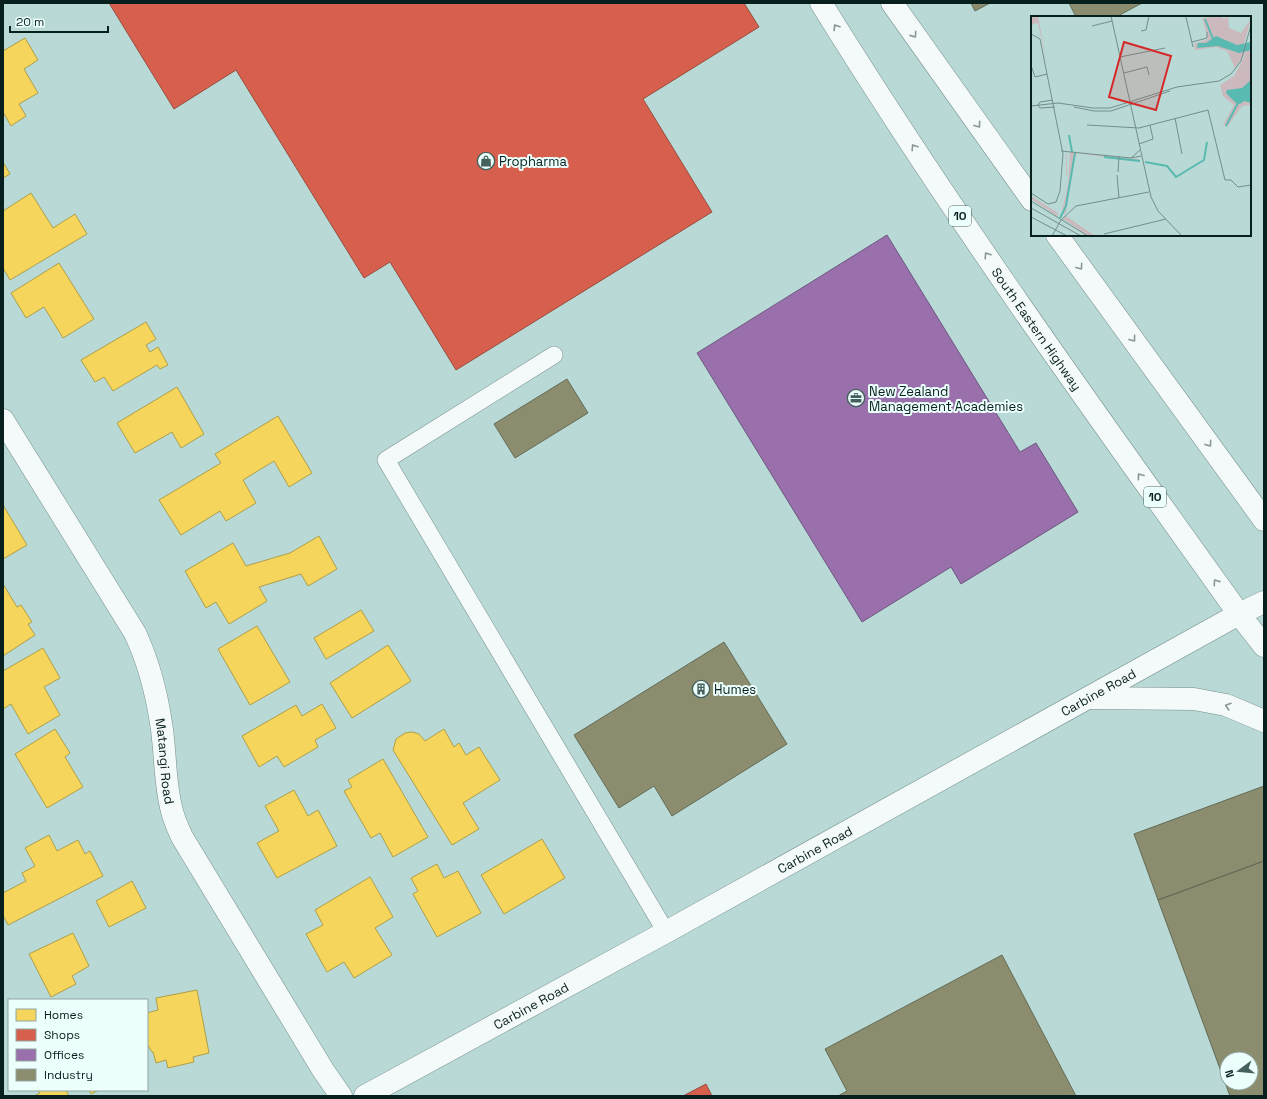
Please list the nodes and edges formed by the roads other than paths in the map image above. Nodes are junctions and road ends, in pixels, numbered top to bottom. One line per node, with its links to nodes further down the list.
1 (821, 3): 9 (main road, South Eastern Highway / 10, one-way to 1)
2 (892, 3): 3 (main road, one-way to 3)
3 (1031, 199)
4 (1058, 236): 7 (main road, one-way to 7)
5 (554, 356): 13 (lane)
6 (3, 420): 14 (main road, Matangi Road)
7 (1264, 520)
8 (1264, 602): 9 (main road, Carbine Road)
9 (1239, 614): 10 (main road, South Eastern Highway / 10); 11 (main road, Carbine Road)
10 (1264, 646)
11 (1089, 698): 12 (main road, one-way to 11); 13 (main road, Carbine Road)
12 (1264, 720)
13 (666, 932): 15 (main road, Carbine Road)
14 (341, 1096)
15 (365, 1096)

